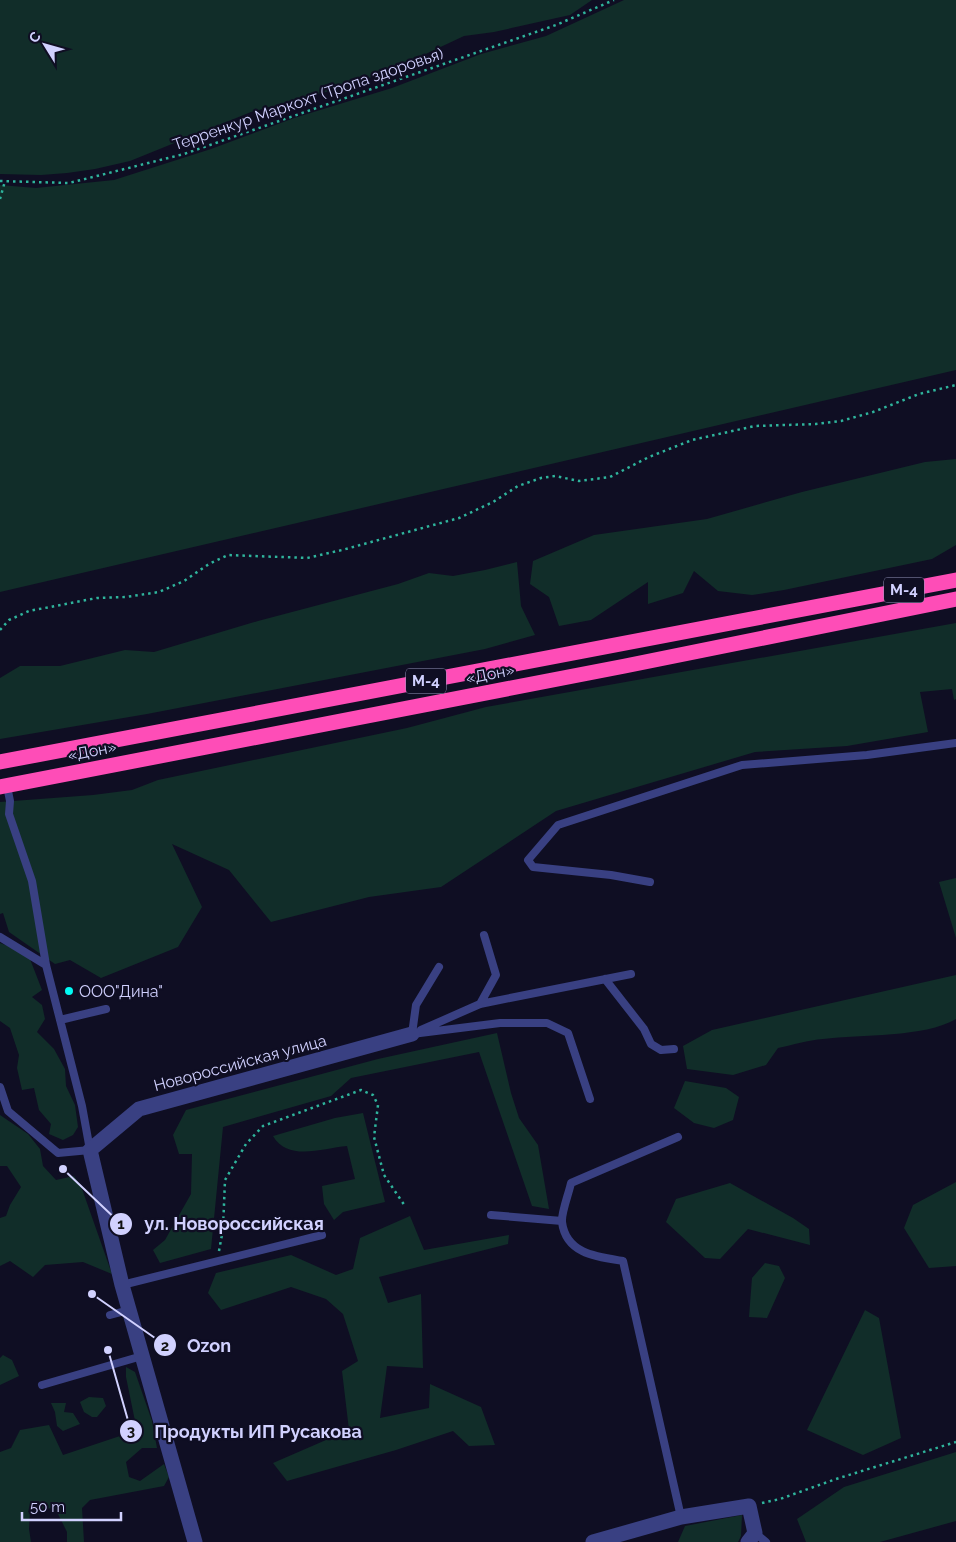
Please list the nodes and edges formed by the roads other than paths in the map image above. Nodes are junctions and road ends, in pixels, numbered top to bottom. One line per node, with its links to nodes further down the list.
1 (956, 580): 4 (highway, «Дон» / М-4)
2 (956, 599): 5 (highway, «Дон» / М-4)
3 (956, 742): 6 (lane)
4 (0, 762)
5 (4, 787): 9 (lane)
6 (650, 882)
7 (484, 935): 13 (lane)
8 (0, 937): 9 (lane)
9 (46, 965): 15 (lane)
10 (438, 967): 16 (lane)
11 (631, 974): 12 (lane)
12 (605, 979): 13 (lane); 17 (lane)
13 (480, 1004): 16 (lane)
14 (106, 1009): 15 (lane)
15 (60, 1020): 21 (lane)
16 (412, 1034): 19 (lane); 21 (street, Новороссийская улица)
17 (674, 1049)
18 (0, 1087): 21 (lane)
19 (590, 1099)
20 (678, 1137): 23 (lane)
21 (90, 1150): 25 (street)
22 (491, 1214): 23 (lane)
23 (562, 1220): 30 (lane)
24 (322, 1235): 25 (lane)
25 (122, 1285): 26 (street)
26 (129, 1310): 27 (lane); 28 (street)
27 (110, 1315)
28 (142, 1356): 29 (lane); 32 (street)
29 (42, 1385)
30 (681, 1517): 31 (street); 33 (street)
31 (756, 1539)
32 (195, 1542)
33 (593, 1542)

